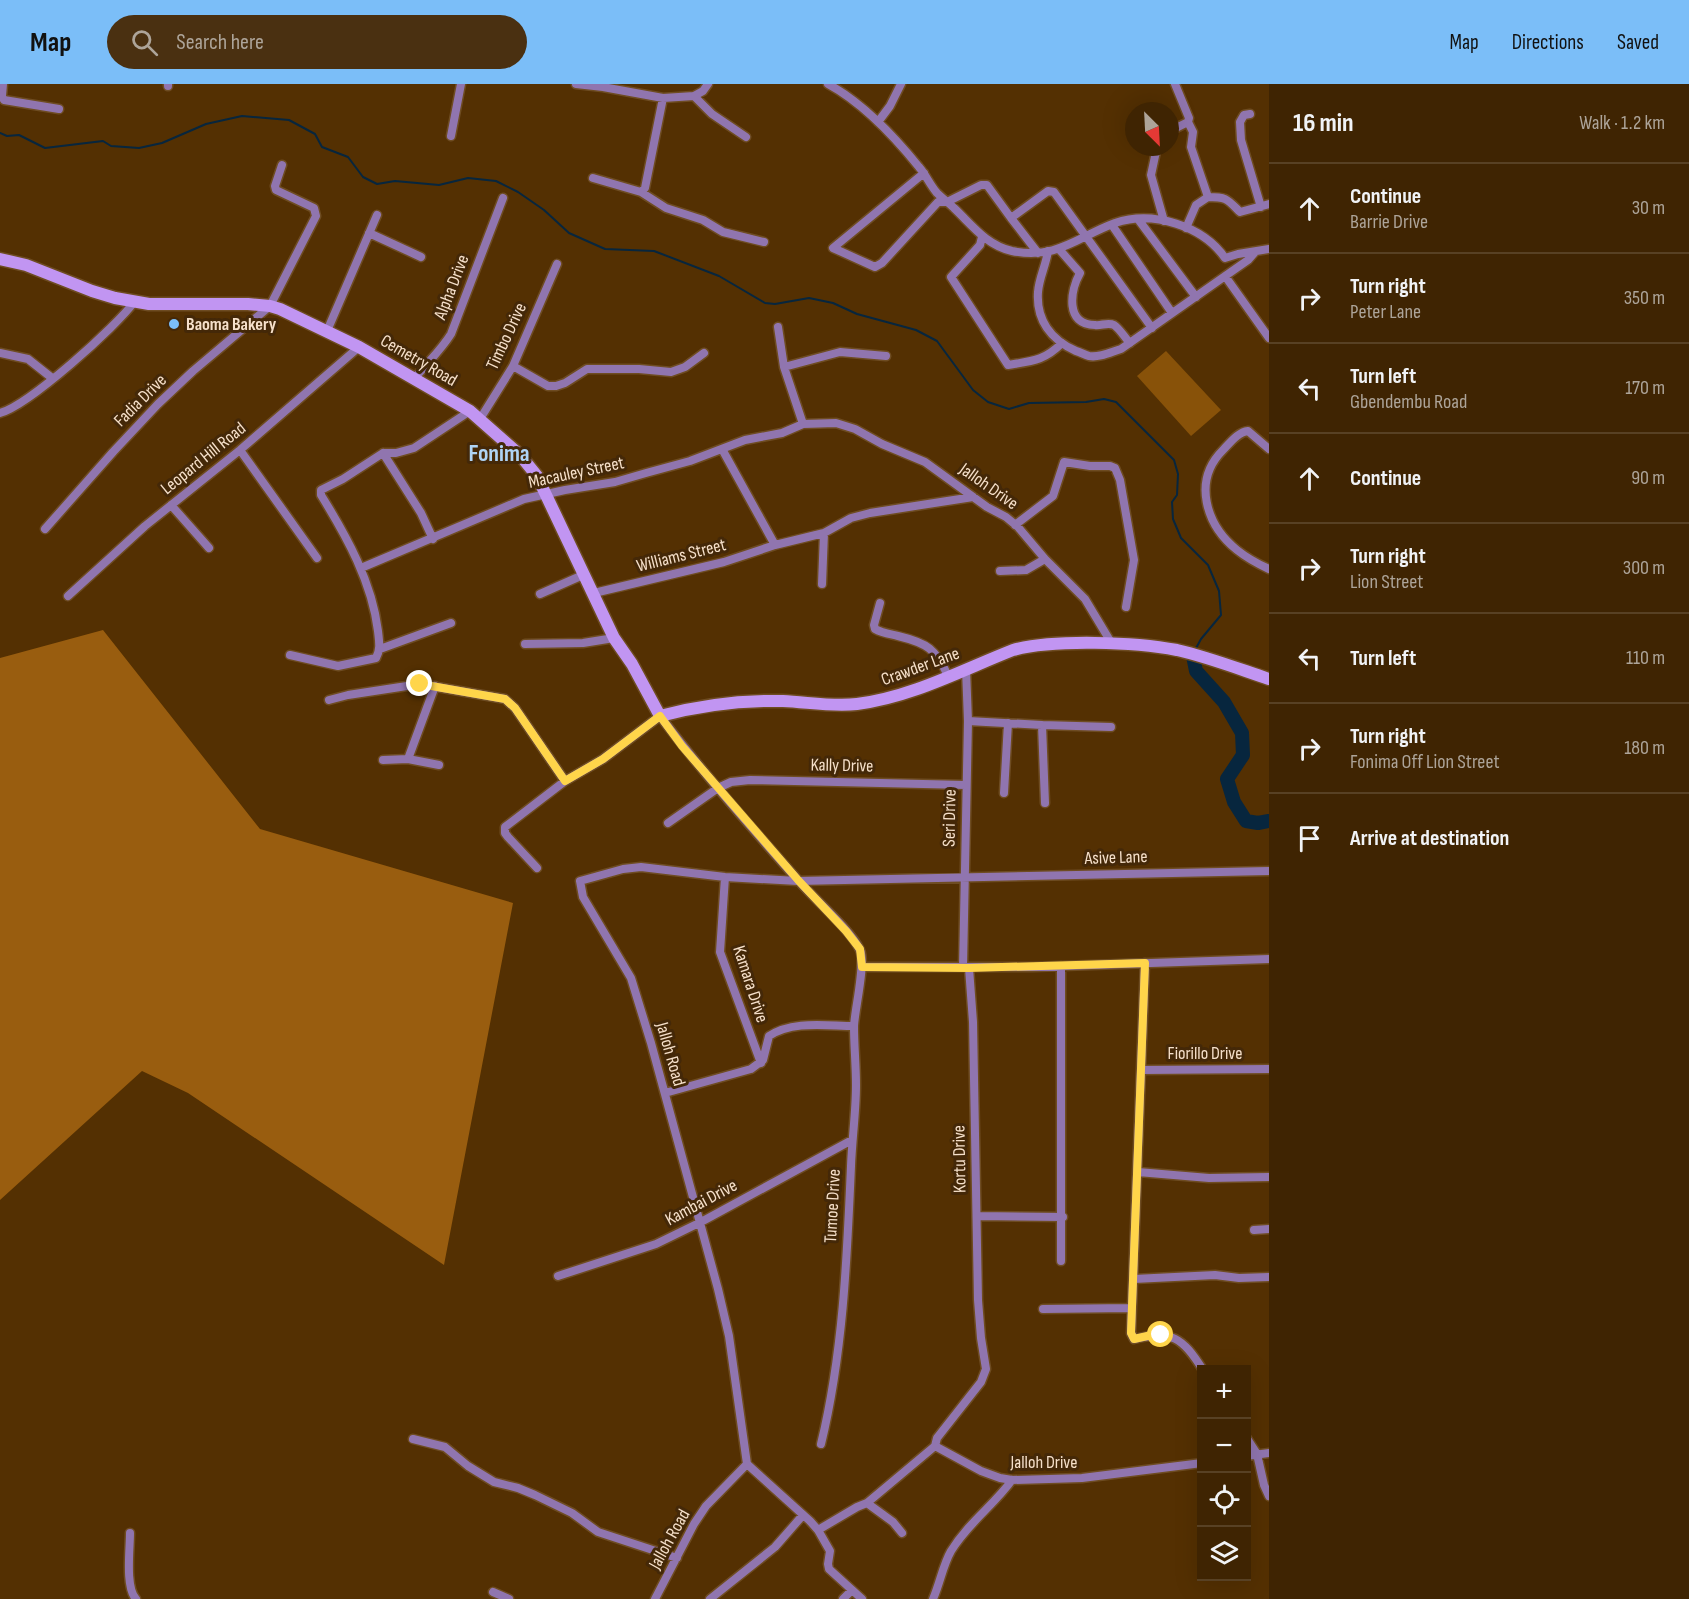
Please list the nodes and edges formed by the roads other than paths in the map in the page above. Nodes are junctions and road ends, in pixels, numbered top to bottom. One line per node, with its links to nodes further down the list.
1 (3, 84): 10 (street)
2 (461, 84): 15 (street)
3 (576, 84): 9 (street)
4 (708, 84): 8 (street)
5 (828, 84): 12 (street)
6 (901, 84): 12 (street)
7 (1175, 84): 13 (street)
8 (694, 96): 9 (street); 16 (street)
9 (663, 98): 21 (street)
10 (59, 109)
11 (1251, 114): 25 (street)
12 (878, 122): 19 (street)
13 (1188, 122): 14 (street); 22 (street)
14 (1179, 126)
15 (451, 136)
16 (746, 137)
17 (1155, 156): 29 (street)
18 (282, 165): 47 (street)
19 (924, 173): 24 (street); 24 (street)
20 (593, 178): 21 (street)
21 (641, 192): 35 (street)
22 (1208, 197): 25 (street); 31 (street)
23 (503, 198): 62 (street, Alpha Drive)
24 (947, 201): 27 (street); 33 (street)
25 (1265, 206)
26 (377, 215): 32 (street)
27 (1011, 218): 34 (street); 40 (street)
28 (1138, 219): 29 (street); 30 (street); 45 (street)
29 (1164, 221): 31 (street)
30 (1112, 225): 34 (street); 48 (street)
31 (1186, 228): 39 (street)
32 (369, 233): 41 (street); 51 (street)
33 (982, 237): 40 (street); 53 (street)
34 (1088, 237): 36 (street); 50 (street)
35 (764, 242)
36 (1059, 249): 38 (street); 54 (street)
37 (1269, 249): 39 (street)
38 (1048, 251): 40 (street); 53 (street)
39 (1255, 252): 44 (street)
40 (1038, 253)
41 (420, 257)
42 (0, 259): 46 (street, Cemetry Road)
43 (556, 264): 59 (street, Timbo Drive)
44 (1225, 276): 45 (street); 52 (street)
45 (1196, 297): 48 (street)
46 (135, 301): 47 (street, Cemetry Road); 61 (street)
47 (270, 306): 51 (street, Cemetry Road); 74 (street, Fadia Drive)
48 (1173, 313): 50 (street)
49 (778, 327): 60 (street)
50 (1152, 328): 54 (street)
51 (327, 331): 55 (street, Cemetry Road)
52 (1269, 338)
53 (1062, 343): 54 (street)
54 (1130, 343)
55 (359, 347): 62 (street, Cemetry Road); 68 (street, Leopard Hill Road)
56 (0, 353): 61 (street)
57 (704, 353): 59 (street)
58 (886, 356): 60 (street)
59 (513, 366): 64 (street, Timbo Drive)
60 (784, 367): 65 (street)
61 (52, 378): 63 (street)
62 (415, 378): 64 (street, Cemetry Road)
63 (0, 413)
64 (475, 415): 69 (street); 70 (street, Cemetry Road)
65 (803, 424): 66 (street, Macauley Street); 71 (street, Jalloh Drive)
66 (722, 449): 70 (street, Macauley Street); 77 (street)
67 (1269, 449): 82 (street)
68 (240, 450): 72 (street, Leopard Hill Road); 79 (street)
69 (383, 453): 76 (street); 81 (street)
70 (546, 494): 76 (street, Macauley Street); 84 (street, Cemetry Road)
71 (973, 496): 73 (street, Jalloh Drive); 75 (street, Williams Street)
72 (171, 505): 78 (street); 88 (street, Leopard Hill Road)
73 (1015, 525): 80 (street, Jalloh Drive); 90 (street)
74 (45, 529)
75 (824, 533): 77 (street, Williams Street); 85 (street)
76 (433, 539): 81 (street, Macauley Street)
77 (775, 545): 86 (street, Williams Street)
78 (209, 548)
79 (317, 558)
80 (1045, 559): 83 (street); 94 (street, Jalloh Drive)
81 (361, 568): 95 (street)
82 (1269, 569)
83 (1000, 571)
84 (584, 575): 86 (street, Cemetry Road); 87 (street)
85 (822, 584)
86 (594, 593): 92 (street, Cemetry Road)
87 (540, 594)
88 (68, 596)
89 (880, 603): 98 (street)
90 (1126, 607)
91 (451, 623): 95 (street)
92 (614, 638): 93 (street); 102 (street, Cemetry Road)
93 (525, 644)
94 (1112, 644): 97 (street, Crawder Lane); 99 (street, Crawder Lane)
95 (380, 649): 96 (street)
96 (290, 655)
97 (966, 669): 98 (street, Crawder Lane); 103 (street, Seri Drive)
98 (948, 676): 102 (street, Crawder Lane)
99 (1269, 679)
100 (435, 686): 101 (street); 108 (street); 110 (street)
101 (329, 700)
102 (660, 716): 110 (street); 112 (street)
103 (968, 721): 104 (street); 111 (street, Seri Drive)
104 (1008, 723): 105 (street); 113 (street)
105 (1042, 725): 106 (street); 114 (street)
106 (1111, 727)
107 (383, 759): 108 (street)
108 (408, 759): 109 (street)
109 (439, 765)
110 (565, 781): 116 (street)
111 (966, 785): 112 (street, Kally Drive); 118 (street, Seri Drive)
112 (718, 788): 115 (street); 120 (street)
113 (1004, 793)
114 (1045, 802)
115 (668, 823)
116 (537, 868)
117 (1269, 871): 118 (street, Asive Lane)
118 (965, 876): 120 (street, Jalloh Road); 125 (street, Seri Drive)
119 (725, 877): 120 (street, Jalloh Road); 127 (street, Kamara Drive); 130 (street, Jalloh Road)
120 (798, 880): 124 (street)
121 (1269, 959): 122 (street)
122 (1145, 963): 123 (street); 129 (street)
123 (1061, 966): 125 (street); 135 (street)
124 (862, 967): 125 (street); 126 (street, Tumoe Drive)
125 (966, 967): 134 (street, Kortu Drive)
126 (854, 1026): 127 (street); 131 (street, Tumoe Drive)
127 (761, 1063): 130 (street)
128 (1269, 1069): 129 (street, Fiorillo Drive)
129 (1141, 1070): 132 (street)
130 (665, 1093): 136 (street, Jalloh Road)
131 (852, 1140): 136 (street, Kambai Drive); 147 (street, Tumoe Drive)
132 (1138, 1172): 133 (street); 142 (street)
133 (1269, 1177)
134 (977, 1216): 135 (street); 149 (street, Kortu Drive)
135 (1063, 1217): 139 (street)
136 (700, 1222): 140 (street, Kambai Drive); 153 (street, Jalloh Road)
137 (1269, 1228): 138 (street)
138 (1254, 1230)
139 (1061, 1261)
140 (558, 1276)
141 (1269, 1277): 142 (street)
142 (1134, 1279): 143 (street)
143 (1131, 1308): 144 (street); 145 (street)
144 (1043, 1309)
145 (1200, 1365)
146 (413, 1438): 162 (street)
147 (821, 1444)
148 (1251, 1445): 151 (street)
149 (934, 1446): 155 (street, Jalloh Drive); 157 (street)
150 (1269, 1453): 151 (street)
151 (1257, 1454): 152 (street); 156 (street)
152 (1251, 1455)
153 (747, 1464): 158 (street); 162 (street, Jalloh Road)
154 (1197, 1464): 155 (street, Jalloh Drive)
155 (1012, 1480): 171 (street)
156 (1269, 1496)
157 (867, 1503): 159 (street); 161 (street)
158 (803, 1515): 159 (street); 168 (street)
159 (818, 1530): 163 (street)
160 (130, 1533): 165 (street)
161 (902, 1533)
162 (678, 1558): 167 (street, Jalloh Road)
163 (852, 1590): 169 (street); 170 (street)
164 (493, 1592): 166 (street)
165 (136, 1599)
166 (508, 1599)
167 (656, 1599)
168 (710, 1599)
169 (843, 1599)
170 (862, 1599)
171 (933, 1599)

